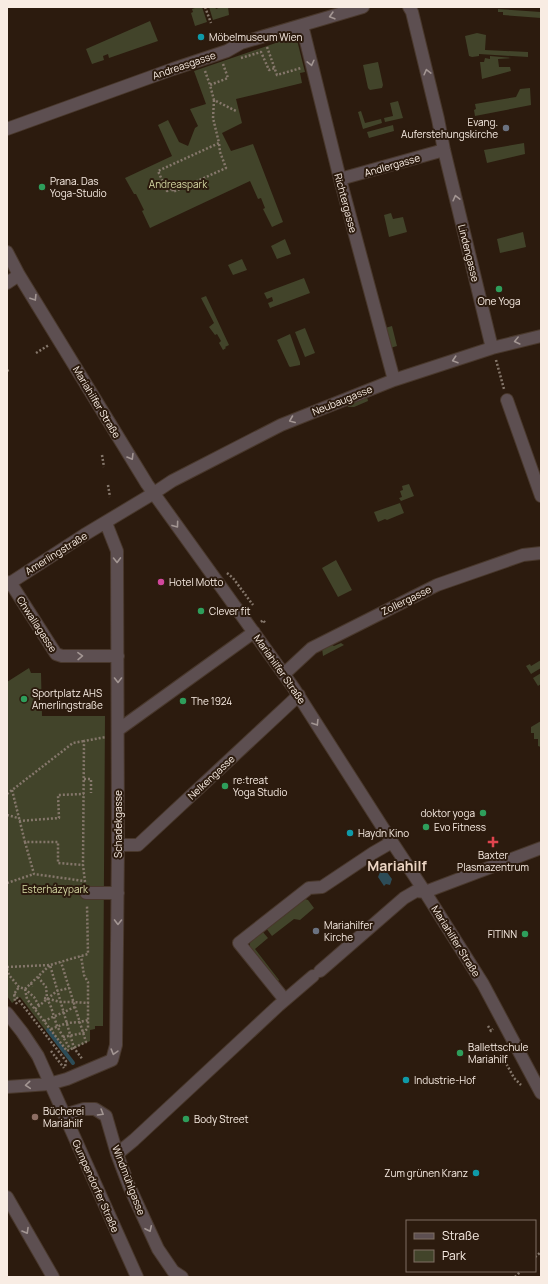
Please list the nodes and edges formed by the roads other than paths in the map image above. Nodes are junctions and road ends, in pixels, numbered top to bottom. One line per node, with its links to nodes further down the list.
1 (363, 7): 3 (street, Andreasgasse, one-way to 3)
2 (409, 7): 5 (street, Lindengasse, one-way to 2)
3 (302, 25): 4 (street, Andreasgasse); 6 (street, Richtergasse, one-way to 6)
4 (7, 129)
5 (444, 150): 6 (street, Andlergasse); 11 (street, Lindengasse, one-way to 5)
6 (340, 179): 12 (street, Richtergasse)
7 (7, 252): 8 (street, Mariahilfer Straße)
8 (19, 275): 9 (street); 14 (street, Mariahilfer Straße, one-way to 14)
9 (7, 283)
10 (541, 336): 11 (street, Neubaugasse, one-way to 11)
11 (492, 348): 12 (street, Neubaugasse, one-way to 12)
12 (394, 380): 14 (street, Neubaugasse, one-way to 14)
13 (508, 400): 15 (street)
14 (154, 493): 16 (street, Neubaugasse); 19 (street, Mariahilfer Straße, one-way to 19)
15 (541, 496)
16 (106, 523): 18 (street, Amerlingstraße); 20 (street, Schadekgasse, one-way to 20)
17 (541, 553): 21 (street, Zollergasse)
18 (9, 583): 20 (street, Chwallagasse, one-way to 20)
19 (254, 632): 21 (street, Mariahilfer Straße); 23 (street)
20 (118, 656): 23 (street, Schadekgasse, one-way to 23)
21 (284, 674): 22 (street, Mariahilfer Straße)
22 (298, 695): 24 (street, Mariahilfer Straße, one-way to 24); 25 (street, Nelkengasse)
23 (118, 730): 25 (street, Schadekgasse)
24 (392, 842): 29 (street, Mariahilfer Straße); 30 (street)
25 (118, 845): 28 (street, Schadekgasse)
26 (541, 848): 29 (street)
27 (86, 887): 28 (street)
28 (118, 892): 32 (street, Schadekgasse, one-way to 32)
29 (425, 892): 30 (street); 34 (street, Mariahilfer Straße)
30 (285, 1000): 36 (street)
31 (7, 1013): 32 (street, Gumpendorfer Straße)
32 (49, 1084): 33 (street, one-way to 33); 35 (street, Gumpendorfer Straße)
33 (7, 1087)
34 (541, 1094)
35 (64, 1115): 36 (street, Windmühlgasse, one-way to 36); 39 (street, Gumpendorfer Straße)
36 (117, 1154): 40 (street, Windmühlgasse, one-way to 40)
37 (7, 1197): 38 (street, one-way to 38)
38 (53, 1277)
39 (137, 1277)
40 (182, 1277)

